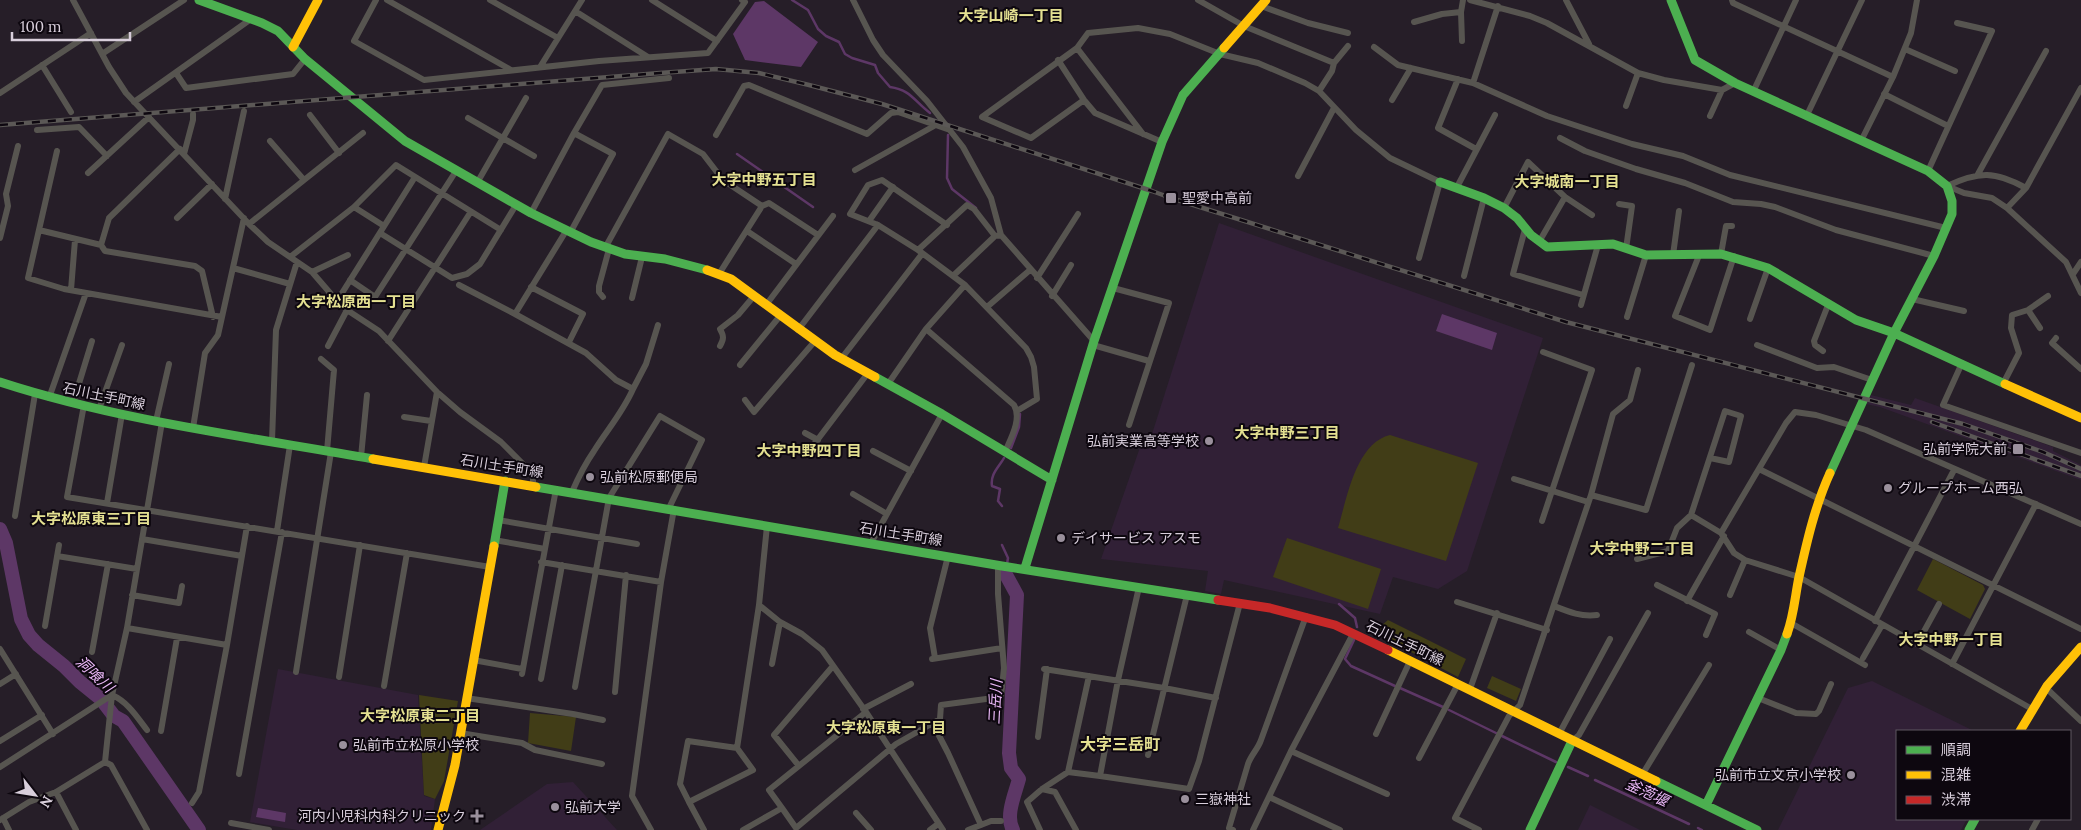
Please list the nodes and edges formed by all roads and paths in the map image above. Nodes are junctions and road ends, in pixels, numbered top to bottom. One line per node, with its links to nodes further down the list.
1 (73, 0): 30 (street)
2 (184, 0): 43 (street)
3 (198, 0): 25 (street)
4 (318, 0): 37 (street)
5 (376, 0): 52 (street)
6 (387, 0): 52 (street)
7 (490, 0): 32 (street)
8 (582, 0): 23 (street)
9 (652, 0): 33 (street)
10 (742, 0): 33 (street)
11 (853, 0): 85 (street)
12 (1198, 0): 29 (street)
13 (1463, 0): 24 (street)
14 (1470, 0): 22 (street)
15 (1566, 0): 35 (street)
16 (1671, 0): 60 (street)
17 (1732, 0): 28 (street)
18 (1796, 0): 28 (street)
19 (1862, 0): 41 (street)
20 (1917, 0): 40 (street)
21 (1264, 2): 29 (street); 31 (street)
22 (1498, 6): 35 (street); 59 (street)
23 (575, 11): 32 (street); 45 (street)
24 (1461, 12): 26 (street); 34 (street)
25 (251, 19): 37 (street); 54 (street)
26 (1414, 22)
27 (1957, 23): 83 (street)
28 (1783, 25): 41 (street); 63 (street)
29 (1244, 26): 44 (street); 48 (street)
30 (91, 33): 43 (street); 49 (street)
31 (1348, 33)
32 (558, 38): 50 (street)
33 (717, 41): 45 (street)
34 (1462, 41)
35 (1590, 45): 55 (street)
36 (1348, 46): 48 (street)
37 (293, 47): 46 (street)
38 (1374, 47): 51 (street)
39 (1077, 48): 44 (street); 47 (street); 88 (street)
40 (1905, 49): 53 (street); 56 (street)
41 (1838, 50): 56 (street); 78 (street)
42 (2046, 51): 106 (street)
43 (102, 54): 70 (street)
44 (1220, 54): 64 (street); 94 (street)
45 (648, 57): 50 (street)
46 (304, 59): 54 (street); 103 (street)
47 (1058, 60): 68 (street); 68 (street)
48 (1334, 63): 64 (street)
49 (42, 65): 65 (street); 74 (street)
50 (540, 68): 52 (street)
51 (1411, 68): 58 (street); 69 (street)
52 (511, 70)
53 (1955, 72)
54 (176, 73): 70 (street)
55 (1638, 73): 62 (street); 71 (street)
56 (1893, 77): 66 (street)
57 (668, 78): 87 (street)
58 (1458, 79): 59 (street); 96 (street)
59 (1473, 83): 140 (street)
60 (1735, 83): 62 (street); 63 (street)
61 (2081, 88): 116 (street)
62 (1722, 90): 79 (street)
63 (1754, 90): 78 (street)
64 (1319, 91): 72 (street)
65 (0, 93)
66 (1884, 94): 83 (street); 93 (street)
67 (526, 98): 90 (street)
68 (1084, 100): 88 (street)
69 (1392, 100)
70 (134, 102): 80 (street)
71 (1626, 106)
72 (1334, 108): 107 (street); 110 (street)
73 (244, 111): 120 (street)
74 (72, 112)
75 (193, 114): 98 (street)
76 (310, 115): 99 (street)
77 (1495, 115): 96 (street)
78 (1807, 115): 93 (street)
79 (1710, 116)
80 (148, 117): 98 (street); 100 (street)
81 (468, 118): 90 (street)
82 (934, 126): 85 (street); 89 (street); 102 (street)
83 (1948, 126): 104 (street)
84 (37, 130): 100 (street)
85 (950, 130): 148 (street)
86 (363, 133): 99 (street)
87 (574, 133): 129 (street); 145 (street)
88 (1143, 134): 94 (street)
89 (716, 135)
90 (503, 138): 101 (street); 111 (street)
91 (1560, 138): 164 (street)
92 (270, 141): 109 (street)
93 (1861, 141): 104 (street)
94 (1162, 142): 187 (street)
95 (18, 146): 149 (street)
96 (1476, 149): 115 (street)
97 (57, 151): 142 (street)
98 (182, 152): 112 (street); 152 (street)
99 (339, 152): 109 (street)
100 (106, 156): 105 (street)
101 (534, 156)
102 (855, 170)
103 (456, 171): 111 (street); 117 (street)
104 (1928, 172): 113 (street)
105 (88, 173)
106 (1978, 174): 113 (street); 116 (street)
107 (1298, 176)
108 (415, 177): 117 (street); 123 (street); 138 (street)
109 (304, 180): 134 (street)
110 (1440, 182): 115 (street); 167 (street)
111 (477, 183): 122 (street)
112 (212, 184): 120 (street); 133 (street)
113 (1947, 186): 126 (street); 140 (street)
114 (893, 187): 135 (street); 135 (street); 136 (street)
115 (1457, 188): 119 (street)
116 (2026, 188): 126 (street)
117 (442, 194): 128 (street); 156 (street)
118 (1565, 197): 125 (street); 131 (street); 151 (street)
119 (1484, 198): 125 (street); 180 (street)
120 (226, 199): 134 (street)
121 (1619, 204): 155 (street)
122 (516, 205): 129 (street); 143 (street)
123 (354, 206): 138 (street); 165 (street)
124 (762, 206): 144 (street); 147 (street); 154 (street)
125 (1504, 208): 141 (street)
126 (2007, 208): 178 (street)
127 (1679, 211): 161 (street)
128 (470, 212): 143 (street); 173 (street)
129 (531, 213): 145 (street)
130 (1078, 214): 181 (street)
131 (1592, 215)
132 (832, 216): 147 (street)
133 (177, 218)
134 (247, 221): 165 (street); 172 (street)
135 (869, 221): 137 (street)
136 (947, 224): 148 (street); 157 (street)
137 (878, 225): 157 (street); 215 (street)
138 (384, 226): 146 (street)
139 (1732, 226): 160 (street)
140 (1946, 228): 164 (street)
141 (1525, 229): 151 (street); 191 (street)
142 (38, 230): 150 (street); 188 (street)
143 (501, 230): 173 (street)
144 (747, 231): 170 (street); 177 (street)
145 (568, 232): 154 (street); 186 (street)
146 (380, 233): 156 (street); 182 (street)
147 (818, 235): 170 (street)
148 (998, 236): 175 (street); 179 (street)
149 (0, 238)
150 (75, 240): 152 (street); 188 (street)
151 (1539, 242): 153 (street)
152 (101, 245): 207 (street)
153 (1598, 245): 155 (street); 191 (street)
154 (607, 248): 166 (street); 195 (street)
155 (1626, 249): 162 (street)
156 (405, 250): 173 (street); 182 (street)
157 (920, 252): 179 (street); 230 (street)
158 (1700, 253): 160 (street); 161 (street); 163 (street)
159 (348, 254): 176 (street)
160 (1721, 254): 163 (street)
161 (1673, 255): 162 (street)
162 (1646, 256): 210 (street)
163 (1734, 256): 174 (street)
164 (1934, 256): 197 (street)
165 (290, 257): 168 (street)
166 (642, 257): 177 (street); 196 (street)
167 (1419, 258)
168 (297, 262): 176 (street); 183 (street)
169 (2081, 262): 178 (street)
170 (796, 264): 199 (street)
171 (1071, 265): 193 (street)
172 (233, 268): 183 (street); 209 (street)
173 (434, 268): 219 (street)
174 (1768, 268): 201 (street); 211 (street)
175 (1030, 270): 181 (street); 202 (street)
176 (312, 272): 198 (street)
177 (719, 274): 192 (street)
178 (2073, 274): 190 (street)
179 (954, 275): 185 (street)
180 (1464, 276)
181 (1037, 278): 193 (street)
182 (350, 280): 198 (street)
183 (290, 284): 264 (street)
184 (459, 285): 206 (street)
185 (965, 285): 202 (street); 214 (street)
186 (531, 287): 206 (street); 221 (street)
187 (1113, 288): 222 (street); 231 (street)
188 (71, 290): 189 (street)
189 (86, 293): 207 (street); 247 (street)
190 (2081, 293)
191 (1583, 295): 200 (street)
192 (754, 296): 199 (street); 226 (street)
193 (1052, 296): 222 (street)
194 (2048, 296): 204 (street)
195 (603, 297)
196 (632, 298)
197 (1912, 299): 205 (street); 216 (street)
198 (337, 301): 203 (street)
199 (766, 305): 208 (street)
200 (1581, 305)
201 (1828, 305): 216 (street); 228 (street)
202 (986, 307): 252 (street)
203 (347, 310): 219 (street); 225 (street)
204 (2028, 310): 213 (street); 241 (street)
205 (1964, 312)
206 (515, 314): 221 (street)
207 (213, 316): 209 (street)
208 (780, 316): 215 (street); 234 (street)
209 (222, 318): 261 (street)
210 (1627, 318)
211 (1750, 319)
212 (658, 325): 243 (street)
213 (2040, 328)
214 (926, 329): 242 (street); 252 (street)
215 (798, 330): 220 (street)
216 (1894, 333): 232 (street); 239 (street)
217 (2056, 338): 236 (street)
218 (92, 341): 249 (street)
219 (388, 341): 244 (street)
220 (815, 341): 230 (street); 248 (street)
221 (569, 342): 243 (street)
222 (1094, 343): 231 (street); 279 (street)
223 (122, 345): 251 (street)
224 (1758, 345): 239 (street)
225 (328, 346)
226 (720, 346)
227 (1543, 352): 282 (street)
228 (1823, 352)
229 (321, 359): 266 (street)
230 (841, 359): 238 (street)
231 (1149, 361): 259 (street)
232 (1962, 363): 241 (street); 270 (street)
233 (169, 364): 257 (street)
234 (740, 365)
235 (1692, 365): 285 (street)
236 (2081, 369)
237 (1638, 370): 285 (street)
238 (868, 374): 242 (street); 263 (street)
239 (1872, 380): 260 (street)
240 (0, 382): 245 (street, 石川土手町線)
241 (2004, 382): 256 (street)
242 (888, 384): 254 (street)
243 (633, 389): 283 (street)
244 (437, 392): 258 (street); 280 (street)
245 (35, 394): 247 (street, 石川土手町線); 295 (street)
246 (367, 395): 271 (street)
247 (49, 398): 249 (street, 石川土手町線)
248 (745, 400)
249 (74, 403): 250 (street, 石川土手町線)
250 (84, 405): 251 (street, 石川土手町線); 289 (street)
251 (99, 408): 253 (street, 石川土手町線)
252 (1018, 411): 269 (street)
253 (122, 414): 257 (street, 石川土手町線); 289 (street)
254 (942, 414): 269 (street); 276 (street)
255 (404, 417): 258 (street)
256 (2081, 418)
257 (159, 421): 261 (street, 石川土手町線); 292 (street)
258 (431, 422): 273 (street)
259 (1129, 425)
260 (1852, 425): 274 (street); 275 (street); 287 (street)
261 (193, 428): 264 (street, 石川土手町線)
262 (805, 433): 263 (street)
263 (818, 440): 267 (street)
264 (272, 441): 265 (street, 石川土手町線)
265 (290, 444): 266 (street, 石川土手町線); 302 (street)
266 (329, 451): 271 (street, 石川土手町線); 304 (street)
267 (809, 451)
268 (873, 451): 276 (street)
269 (1005, 452): 279 (street)
270 (2081, 453)
271 (361, 457): 273 (street, 石川土手町線)
272 (1710, 458): 272 (street); 294 (street)
273 (424, 467): 278 (street, 石川土手町線)
274 (1759, 469): 287 (street); 303 (street)
275 (1954, 470): 290 (street); 312 (street)
276 (911, 471): 293 (street)
277 (1514, 479): 282 (street)
278 (505, 480): 280 (street, 石川土手町線); 296 (street)
279 (1052, 480): 325 (street)
280 (533, 485): 281 (street, 石川土手町線)
281 (556, 489): 283 (street, 石川土手町線); 301 (street)
282 (1552, 491): 288 (street); 297 (street)
283 (572, 492): 286 (street, 石川土手町線)
284 (853, 494): 293 (street)
285 (1590, 495): 288 (street)
286 (609, 498): 291 (street, 石川土手町線); 291 (street); 305 (street)
287 (1818, 499): 312 (street); 329 (street)
288 (1588, 502): 343 (street)
289 (108, 503): 292 (street)
290 (2036, 504): 298 (street); 333 (street)
291 (671, 508): 300 (street, 石川土手町線); 330 (street)
292 (147, 510): 299 (street); 306 (street)
293 (887, 514): 309 (street)
294 (1691, 515): 303 (street); 318 (street)
295 (15, 516)
296 (498, 520): 301 (street); 307 (street)
297 (1542, 521)
298 (2081, 524)
299 (247, 526): 302 (street); 316 (street)
300 (768, 526): 309 (street, 石川土手町線); 342 (street)
301 (549, 528): 305 (street); 313 (street)
302 (280, 531): 304 (street); 421 (street)
303 (1723, 534): 319 (street); 338 (street)
304 (317, 538): 311 (street); 374 (street)
305 (602, 538): 308 (street); 327 (street)
306 (142, 539): 316 (street); 326 (street)
307 (494, 540): 313 (street); 324 (street)
308 (637, 544)
309 (871, 544): 317 (street, 石川土手町線)
310 (59, 545): 315 (street)
311 (360, 545): 314 (street); 377 (street)
312 (1915, 545): 333 (street); 348 (street)
313 (545, 549): 320 (street)
314 (407, 553): 324 (street); 384 (street)
315 (57, 556): 321 (street); 352 (street)
316 (242, 556): 362 (street)
317 (948, 556): 323 (street, 石川土手町線); 364 (street)
318 (1637, 559)
319 (1745, 560): 329 (street); 336 (street)
320 (541, 562): 322 (street); 368 (street)
321 (108, 564): 326 (street); 367 (street)
322 (562, 565): 327 (street); 378 (street)
323 (1000, 565): 325 (street, 石川土手町線); 364 (street)
324 (490, 567): 368 (street)
325 (1025, 568): 334 (street, 石川土手町線)
326 (137, 569): 337 (street)
327 (596, 570): 328 (street); 385 (street)
328 (626, 575): 330 (street); 389 (street)
329 (1799, 577): 348 (street); 350 (street)
330 (661, 582): 444 (street)
331 (1657, 585): 338 (street)
332 (182, 586): 337 (street)
333 (1993, 586): 354 (street); 371 (street)
334 (1139, 587): 335 (street, 石川土手町線); 379 (street)
335 (1187, 595): 340 (street, 石川土手町線); 387 (street)
336 (1730, 595)
337 (132, 596): 353 (street)
338 (1687, 601): 358 (street)
339 (1457, 602): 344 (street)
340 (1240, 603): 347 (street, 石川土手町線); 392 (street)
341 (1939, 604): 361 (street)
342 (759, 605): 349 (street); 411 (street)
343 (1554, 606): 346 (street); 355 (street)
344 (1497, 613): 355 (street); 388 (street)
345 (1648, 613): 410 (street)
346 (1597, 615)
347 (1306, 616): 357 (street, 石川土手町線); 452 (street)
348 (1875, 621): 351 (street)
349 (780, 622): 370 (street); 372 (street)
350 (1791, 623): 351 (street); 366 (street)
351 (1882, 625): 361 (street)
352 (45, 626)
353 (127, 628): 359 (street); 390 (street)
354 (2081, 629)
355 (1546, 630): 396 (street)
356 (1749, 632): 366 (street)
357 (1353, 634): 369 (street, 石川土手町線); 413 (street)
358 (1706, 635)
359 (178, 638): 362 (street); 403 (street)
360 (1610, 639): 407 (street)
361 (1917, 644): 371 (street)
362 (227, 645): 429 (street)
363 (0, 648): 375 (street)
364 (1002, 648): 400 (street)
365 (2080, 649): 386 (street)
366 (1781, 650): 393 (street)
367 (92, 652)
368 (473, 660): 391 (street)
369 (1410, 661): 382 (street, 石川土手町線); 406 (street)
370 (772, 664)
371 (1952, 664): 394 (street)
372 (833, 666): 395 (street); 418 (street)
373 (1709, 666): 422 (street)
374 (296, 672)
375 (16, 674): 380 (street); 397 (street)
376 (1089, 676): 379 (street); 408 (street); 420 (street)
377 (339, 677)
378 (541, 679)
379 (1118, 680): 387 (street); 423 (street)
380 (0, 684)
381 (911, 684): 395 (street)
382 (1458, 684): 388 (street, 石川土手町線); 415 (street)
383 (1830, 684): 393 (street)
384 (384, 686)
385 (575, 687)
386 (2045, 687): 394 (street); 399 (street)
387 (1164, 688): 392 (street); 414 (street)
388 (1470, 689): 396 (street, 石川土手町線)
389 (615, 692)
390 (112, 696): 401 (street); 405 (street); 416 (street)
391 (466, 698): 398 (street); 404 (street)
392 (1216, 698): 423 (street)
393 (1758, 698): 430 (street)
394 (2032, 709): 402 (street)
395 (865, 711): 412 (street); 418 (street)
396 (1513, 712): 407 (street, 石川土手町線); 455 (street)
397 (42, 715): 405 (street); 409 (street)
398 (603, 720)
399 (2081, 721)
400 (933, 724): 412 (street); 436 (street)
401 (147, 730)
402 (2021, 730)
403 (161, 731)
404 (460, 733): 417 (street); 443 (street)
405 (53, 734): 419 (street)
406 (1376, 734)
407 (1559, 734): 410 (street, 石川土手町線)
408 (1038, 737)
409 (0, 741)
410 (1572, 741): 422 (street, 石川土手町線); 456 (street)
411 (737, 748): 428 (street); 428 (street)
412 (890, 750): 437 (street); 438 (street)
413 (1291, 752): 426 (street); 427 (street)
414 (1148, 755)
415 (1419, 758)
416 (105, 762): 425 (street); 441 (street)
417 (602, 764)
418 (799, 766): 431 (street)
419 (0, 767)
420 (1068, 772): 423 (street); 424 (street)
421 (240, 774)
422 (1642, 775): 430 (street, 石川土手町線)
423 (1100, 776)
424 (1042, 789): 450 (street); 451 (street)
425 (56, 792): 433 (street); 440 (street)
426 (1387, 794)
427 (1269, 797): 453 (street); 454 (street)
428 (689, 802): 445 (street)
429 (192, 803)
430 (1706, 805): 457 (street, 石川土手町線)
431 (782, 808): 438 (street); 446 (street)
432 (856, 813): 447 (street)
433 (1, 819): 439 (street)
434 (1001, 820): 436 (street)
435 (231, 823): 442 (street)
436 (981, 825): 449 (street)
437 (941, 827): 448 (street)
438 (795, 829)
439 (9, 830)
440 (76, 830)
441 (147, 830)
442 (264, 830)
443 (438, 830)
444 (651, 830)
445 (704, 830)
446 (743, 830)
447 (871, 830)
448 (930, 830)
449 (968, 830)
450 (1040, 830)
451 (1076, 830)
452 (1233, 830)
453 (1253, 830)
454 (1340, 830)
455 (1479, 830)
456 (1530, 830)
457 (1757, 830)

